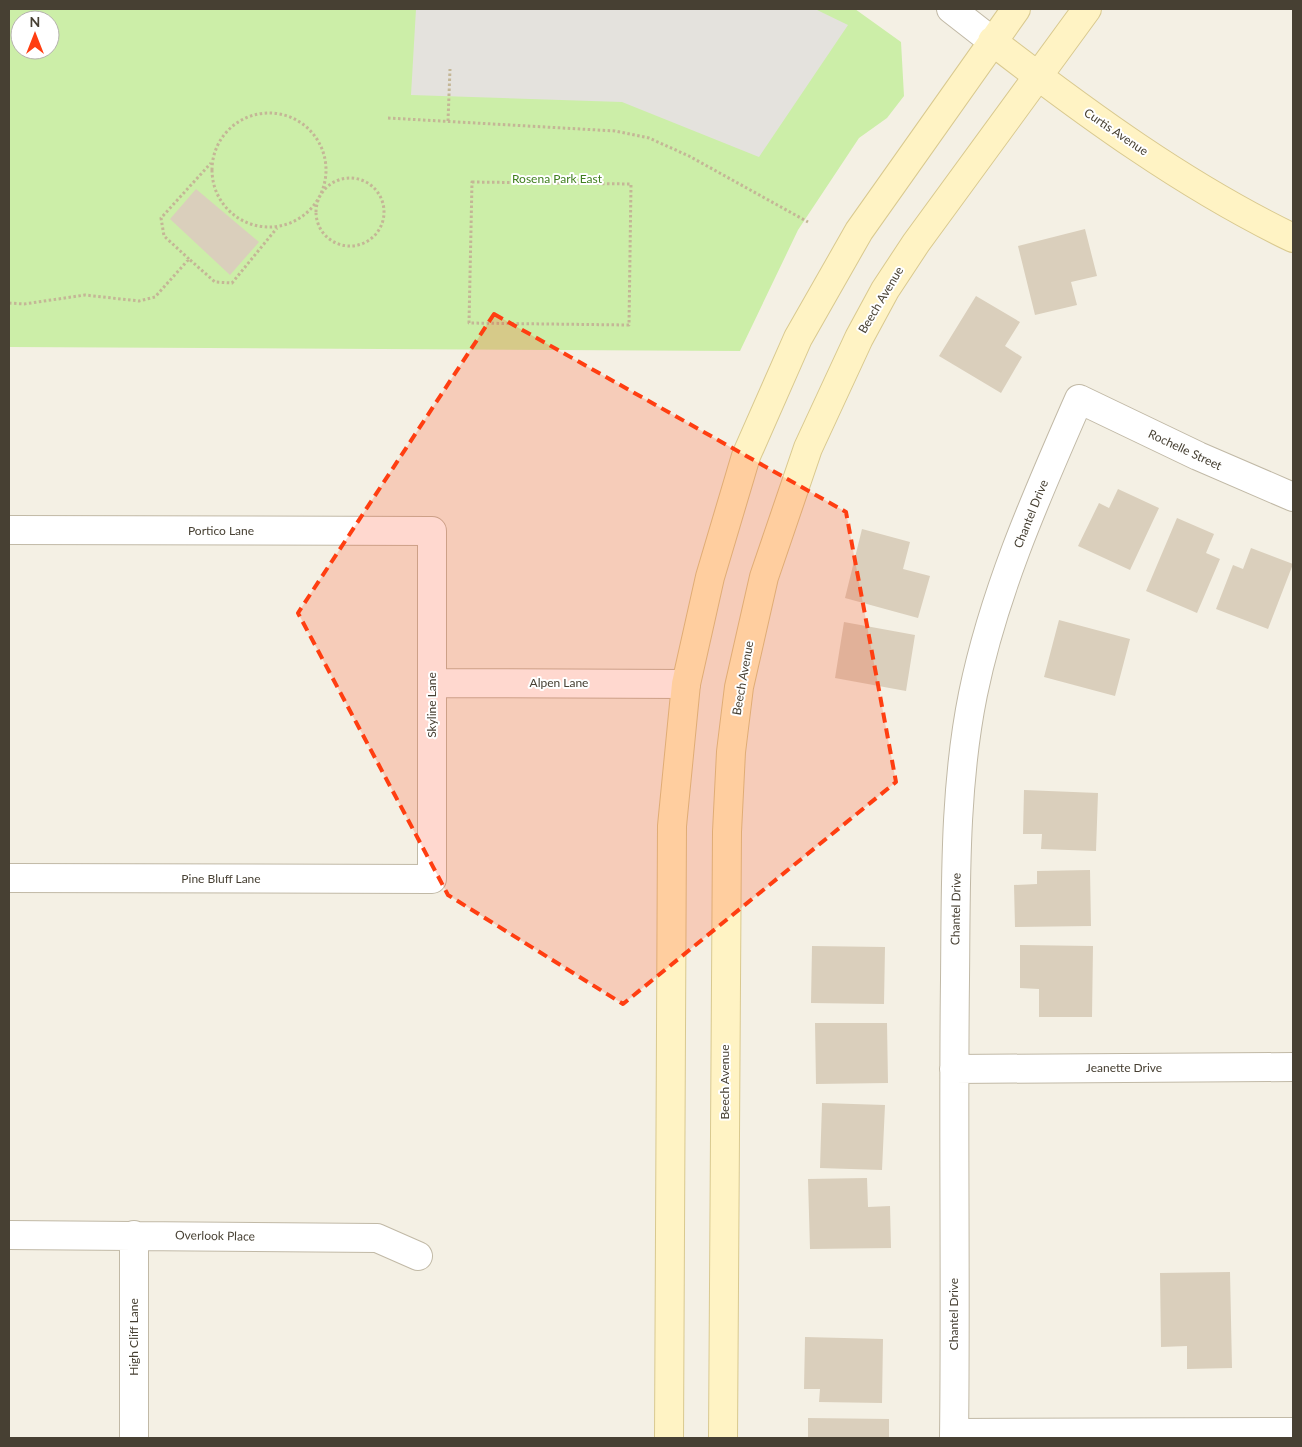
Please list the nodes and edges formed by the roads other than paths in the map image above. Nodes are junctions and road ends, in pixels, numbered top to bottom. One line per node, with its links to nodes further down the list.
1 (951, 9): 4 (street, Curtis Avenue)
2 (1016, 9): 4 (main road)
3 (1087, 9): 5 (main road, Beech Avenue)
4 (992, 41): 5 (main road, Curtis Avenue); 12 (main road)
5 (1038, 76): 6 (main road, Curtis Avenue); 24 (main road, Beech Avenue)
6 (1293, 238)
7 (1079, 399): 8 (street, Rochelle Street); 16 (street, Chantel Drive)
8 (1293, 497)
9 (9, 530): 10 (street, Portico Lane)
10 (432, 531): 11 (street, Skyline Lane)
11 (432, 683): 12 (street, Alpen Lane); 14 (street, Skyline Lane)
12 (686, 684): 23 (main road)
13 (9, 878): 14 (street, Pine Bluff Lane)
14 (432, 879)
15 (1293, 1067): 16 (street, Jeanette Drive)
16 (954, 1069): 21 (street, Chantel Drive)
17 (9, 1235): 18 (street, Overlook Place)
18 (134, 1235): 19 (street, Overlook Place); 22 (street, High Cliff Lane)
19 (418, 1256)
20 (1293, 1432): 21 (street)
21 (954, 1436)
22 (134, 1438)
23 (669, 1438)
24 (723, 1438)

